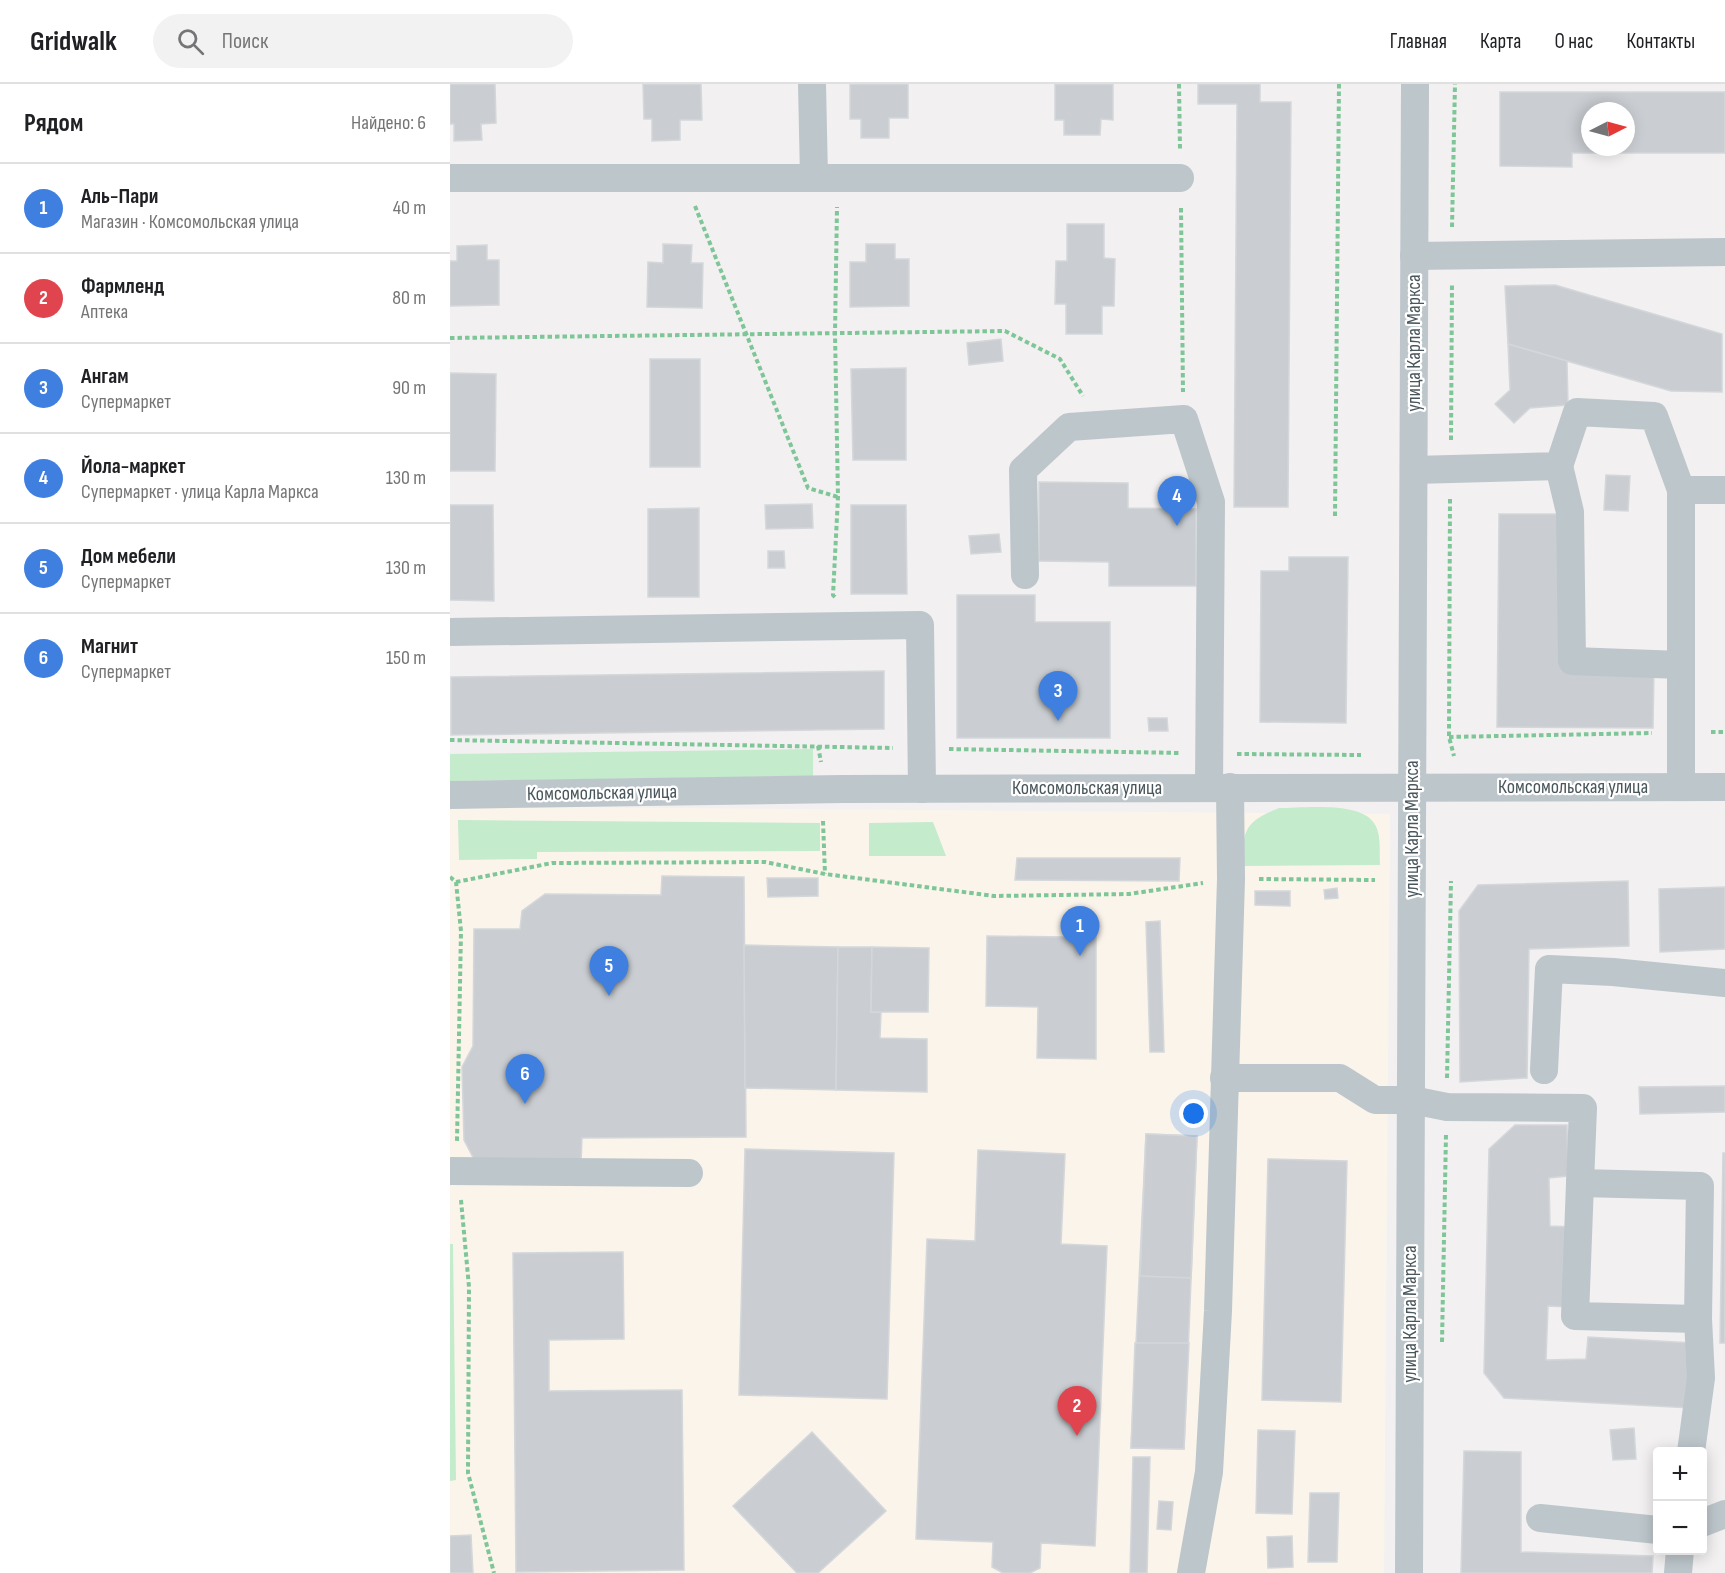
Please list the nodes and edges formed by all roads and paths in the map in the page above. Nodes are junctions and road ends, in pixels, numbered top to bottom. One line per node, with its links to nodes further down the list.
1 (812, 84): 8 (street)
2 (1179, 84): 9 (path)
3 (1339, 84): 24 (path)
4 (1415, 84): 11 (street, улица Карла Маркса)
5 (1455, 84): 12 (path)
6 (450, 178): 7 (street)
7 (684, 178): 8 (street); 14 (path)
8 (814, 178): 9 (street); 13 (path)
9 (1180, 178): 16 (path)
10 (1725, 252): 12 (street)
11 (1414, 256): 12 (street); 20 (street, улица Карла Маркса)
12 (1452, 256): 19 (path)
13 (835, 333): 14 (path); 17 (path); 23 (path)
14 (748, 334): 15 (path); 23 (path)
15 (450, 338)
16 (1184, 418): 17 (street); 36 (street)
17 (1101, 425): 25 (street)
18 (1559, 466): 19 (street); 21 (street); 28 (street)
19 (1450, 469): 20 (street); 31 (path)
20 (1414, 470): 33 (street, улица Карла Маркса)
21 (1681, 490): 22 (street); 28 (street)
22 (1725, 490)
23 (838, 497): 26 (path)
24 (1335, 516)
25 (1025, 575)
26 (872, 626): 27 (street); 37 (street)
27 (450, 632)
28 (1681, 665): 30 (street)
29 (1725, 732): 30 (path)
30 (1681, 733): 31 (path); 34 (street)
31 (1449, 737): 32 (path)
32 (1454, 756)
33 (1412, 787): 34 (street, Комсомольская улица); 36 (street, Комсомольская улица); 49 (street, улица Карла Маркса)
34 (1681, 787): 35 (street, Комсомольская улица)
35 (1725, 787)
36 (1219, 788): 37 (street, Комсомольская улица); 42 (street)
37 (922, 789): 38 (street, Комсомольская улица)
38 (450, 795)
39 (823, 821): 40 (path)
40 (825, 874): 42 (path); 45 (path)
41 (450, 877): 45 (path)
42 (1231, 879): 43 (path); 48 (street)
43 (1375, 880)
44 (1451, 881): 50 (path)
45 (456, 882): 51 (path)
46 (1725, 983): 47 (street)
47 (1544, 1070)
48 (1224, 1078): 49 (street); 63 (street)
49 (1412, 1100): 50 (street); 64 (street, улица Карла Маркса)
50 (1447, 1107): 53 (street); 55 (path)
51 (454, 1171): 52 (street); 62 (path)
52 (690, 1173)
53 (1580, 1183): 54 (street); 54 (street)
54 (1698, 1319): 56 (street)
55 (1442, 1346)
56 (1692, 1447)
57 (1725, 1514): 59 (street)
58 (1540, 1518): 60 (street)
59 (1707, 1521)
60 (1653, 1529)
61 (1680, 1555): 65 (street)
62 (494, 1573)
63 (1191, 1573)
64 (1409, 1573)
65 (1678, 1573)

